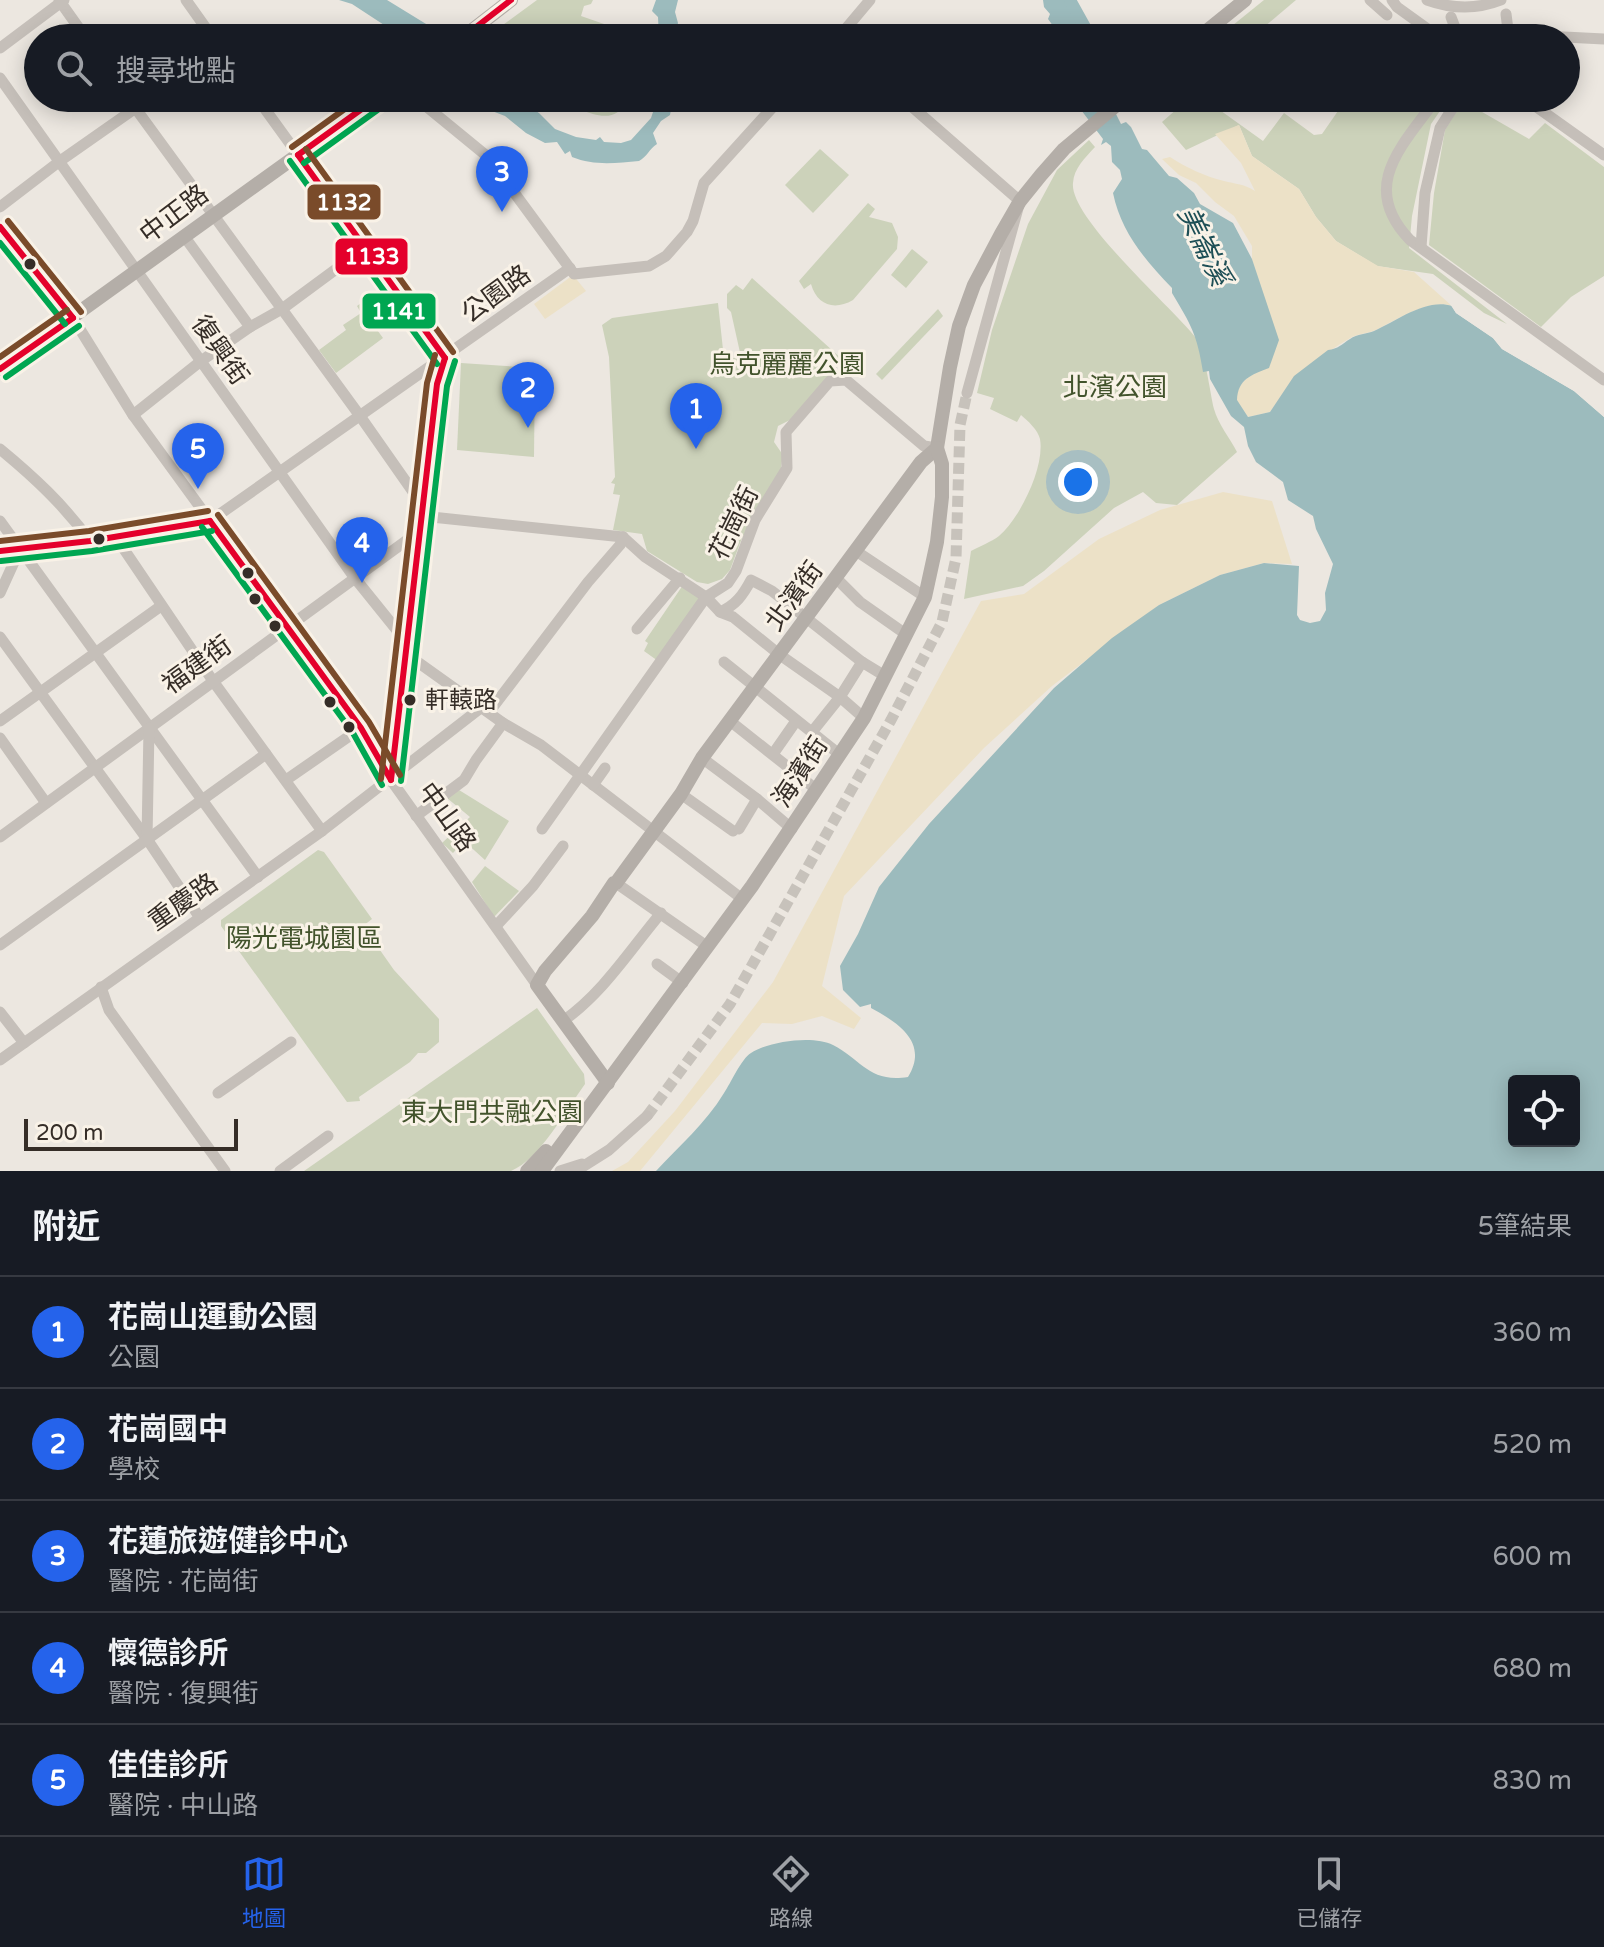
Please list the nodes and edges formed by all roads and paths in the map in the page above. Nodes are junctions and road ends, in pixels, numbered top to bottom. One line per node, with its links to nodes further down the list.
1 (186, 0): 15 (street)
2 (870, 0): 17 (street)
3 (1245, 0): 18 (main road)
4 (1370, 0): 11 (street)
5 (1392, 0): 19 (street)
6 (1427, 0): 7 (street, bridge)
7 (1501, 0)
8 (61, 1): 13 (street); 14 (street)
9 (506, 5): 16 (main road)
10 (1506, 14): 21 (street)
11 (1387, 15)
12 (1451, 17): 20 (street)
13 (31, 24)
14 (77, 24)
15 (203, 24)
16 (481, 24)
17 (850, 24)
18 (1215, 24)
19 (1421, 24)
20 (1454, 24)
21 (1507, 24)
22 (24, 30): 25 (street)
23 (1580, 38): 24 (street)
24 (1604, 39)
25 (0, 48)
26 (0, 78): 27 (street, 復興街)
27 (24, 111)
28 (25, 112): 42 (street, 復興街)
29 (131, 112): 42 (street)
30 (137, 112): 45 (street)
31 (267, 112): 40 (street)
32 (358, 112): 40 (main road, 中正路)
33 (433, 112): 50 (street)
34 (768, 112): 50 (street, 公園路)
35 (918, 112): 43 (street)
36 (1108, 112): 43 (main road)
37 (1427, 112): 49 (street)
38 (1450, 112): 49 (street)
39 (1544, 112): 41 (street)
40 (298, 155): 45 (main road, 中正路); 48 (street)
41 (1604, 155)
42 (60, 161): 44 (street); 51 (street, 復興街)
43 (1020, 201): 59 (street); 62 (main road)
44 (0, 207)
45 (212, 215): 47 (main road, 中正路); 52 (street)
46 (0, 227): 53 (street, 中山路)
47 (184, 236): 51 (main road, 中正路); 54 (street)
48 (366, 247): 52 (street); 55 (street)
49 (1421, 247): 58 (street)
50 (570, 268): 55 (street, 公園路)
51 (138, 272): 53 (main road, 中正路); 56 (street, 復興街)
52 (282, 309): 54 (street); 61 (street)
53 (73, 318): 57 (main road, 中正路); 60 (street, 中山路)
54 (250, 327): 56 (street)
55 (445, 358): 61 (street, 公園路); 65 (street)
56 (201, 361): 60 (street); 64 (street, 復興街)
57 (0, 369)
58 (1604, 380)
59 (967, 393)
60 (133, 415): 67 (street, 中山路)
61 (360, 416): 64 (street, 公園路); 65 (street)
62 (937, 448): 74 (main road, 北濱街); 79 (street, 花崗街); 80 (main road, 海濱街)
63 (0, 449): 71 (street)
64 (281, 472): 67 (street, 公園路); 75 (street, 復興街)
65 (422, 511): 68 (street); 70 (street)
66 (0, 521): 72 (street)
67 (210, 521): 69 (street); 84 (street, 中山路)
68 (421, 530): 75 (street, 福建街); 88 (street)
69 (115, 536): 71 (street); 81 (street)
70 (623, 537): 76 (street, 花崗街); 98 (street)
71 (90, 541): 72 (street)
72 (20, 549): 73 (street); 78 (street); 89 (street)
73 (0, 551)
74 (856, 551): 77 (main road, 北濱街); 80 (street)
75 (354, 577): 84 (street, 福建街); 88 (street, 復興街)
76 (680, 578): 79 (street, 花崗街); 85 (street)
77 (836, 578): 83 (main road, 北濱街); 86 (street)
78 (0, 593)
79 (706, 597): 82 (street); 114 (street)
80 (925, 597): 86 (main road, 海濱街)
81 (161, 606): 89 (street); 94 (street)
82 (720, 612): 83 (street); 90 (street)
83 (806, 618): 90 (main road, 北濱街); 92 (street)
84 (288, 628): 94 (street, 福建街); 105 (street, 中山路)
85 (637, 629)
86 (907, 635): 93 (main road, 海濱街)
87 (0, 637): 96 (street)
88 (408, 644): 98 (street, 復興街); 116 (street)
89 (95, 652): 96 (street); 104 (street)
90 (780, 655): 95 (main road, 北濱街); 97 (street)
91 (724, 662): 95 (street)
92 (862, 662): 93 (street); 97 (street)
93 (885, 676): 99 (main road, 海濱街)
94 (213, 681): 104 (street, 福建街); 108 (street)
95 (753, 688): 101 (main road, 北濱街); 102 (street)
96 (39, 693): 100 (street); 113 (street)
97 (840, 697): 99 (street); 106 (street)
98 (486, 709): 103 (street, 復興街); 116 (street)
99 (864, 718): 110 (main road, 海濱街)
100 (0, 721)
101 (730, 721): 109 (street); 111 (main road, 北濱街)
102 (796, 721): 106 (street); 109 (street)
103 (503, 723): 114 (street, 復興街); 123 (street)
104 (149, 727): 113 (street, 福建街); 120 (street); 129 (street)
105 (361, 728): 115 (street); 116 (street, 中山路)
106 (812, 732): 110 (street)
107 (0, 738): 122 (street)
108 (266, 754): 115 (street); 120 (street)
109 (773, 754): 118 (street)
110 (839, 754): 118 (main road, 海濱街)
111 (702, 758): 119 (main road, 北濱街); 121 (street)
112 (605, 768): 117 (street)
113 (95, 769): 122 (street, 福建街); 129 (street)
114 (578, 775): 117 (street, 復興街); 124 (street)
115 (286, 780): 126 (street)
116 (391, 780): 123 (street, 中山路); 126 (street, 重慶路)
117 (593, 785): 127 (street, 復興街)
118 (817, 790): 125 (main road, 海濱街)
119 (681, 794): 121 (street); 127 (main road, 北濱街)
120 (201, 799): 129 (street); 131 (street)
121 (757, 799): 125 (street)
122 (46, 803): 128 (street, 福建街)
123 (416, 816): 136 (street, 中山路)
124 (542, 829)
125 (792, 829): 133 (main road, 海濱街)
126 (322, 831): 131 (street, 重慶路)
127 (655, 831): 132 (main road, 北濱街); 133 (street, 復興街)
128 (0, 837)
129 (147, 839): 135 (street); 137 (street)
130 (563, 846): 136 (street)
131 (258, 877): 135 (street, 重慶路)
132 (616, 883): 134 (street); 141 (main road, 北濱街)
133 (741, 898): 138 (main road, 海濱街)
134 (661, 913): 138 (street); 144 (street)
135 (200, 918): 142 (street, 重慶路)
136 (496, 926): 141 (street, 中山路)
137 (0, 945)
138 (708, 947): 140 (main road, 海濱街)
139 (657, 964): 140 (street)
140 (683, 983): 148 (main road, 海濱街)
141 (537, 985): 144 (main road, 中山路)
142 (101, 987): 146 (street, 重慶路); 154 (street)
143 (0, 1012): 146 (street)
144 (563, 1021): 148 (main road, 中山路)
145 (291, 1042): 149 (street)
146 (24, 1043): 147 (street, 重慶路)
147 (0, 1060)
148 (608, 1083): 153 (main road, 海濱街); 153 (main road, 海濱街)
149 (218, 1093)
150 (647, 1116): 152 (street)
151 (328, 1136): 155 (street)
152 (601, 1155): 153 (street); 156 (street)
153 (544, 1168)
154 (225, 1171)
155 (280, 1171)
156 (576, 1171)

